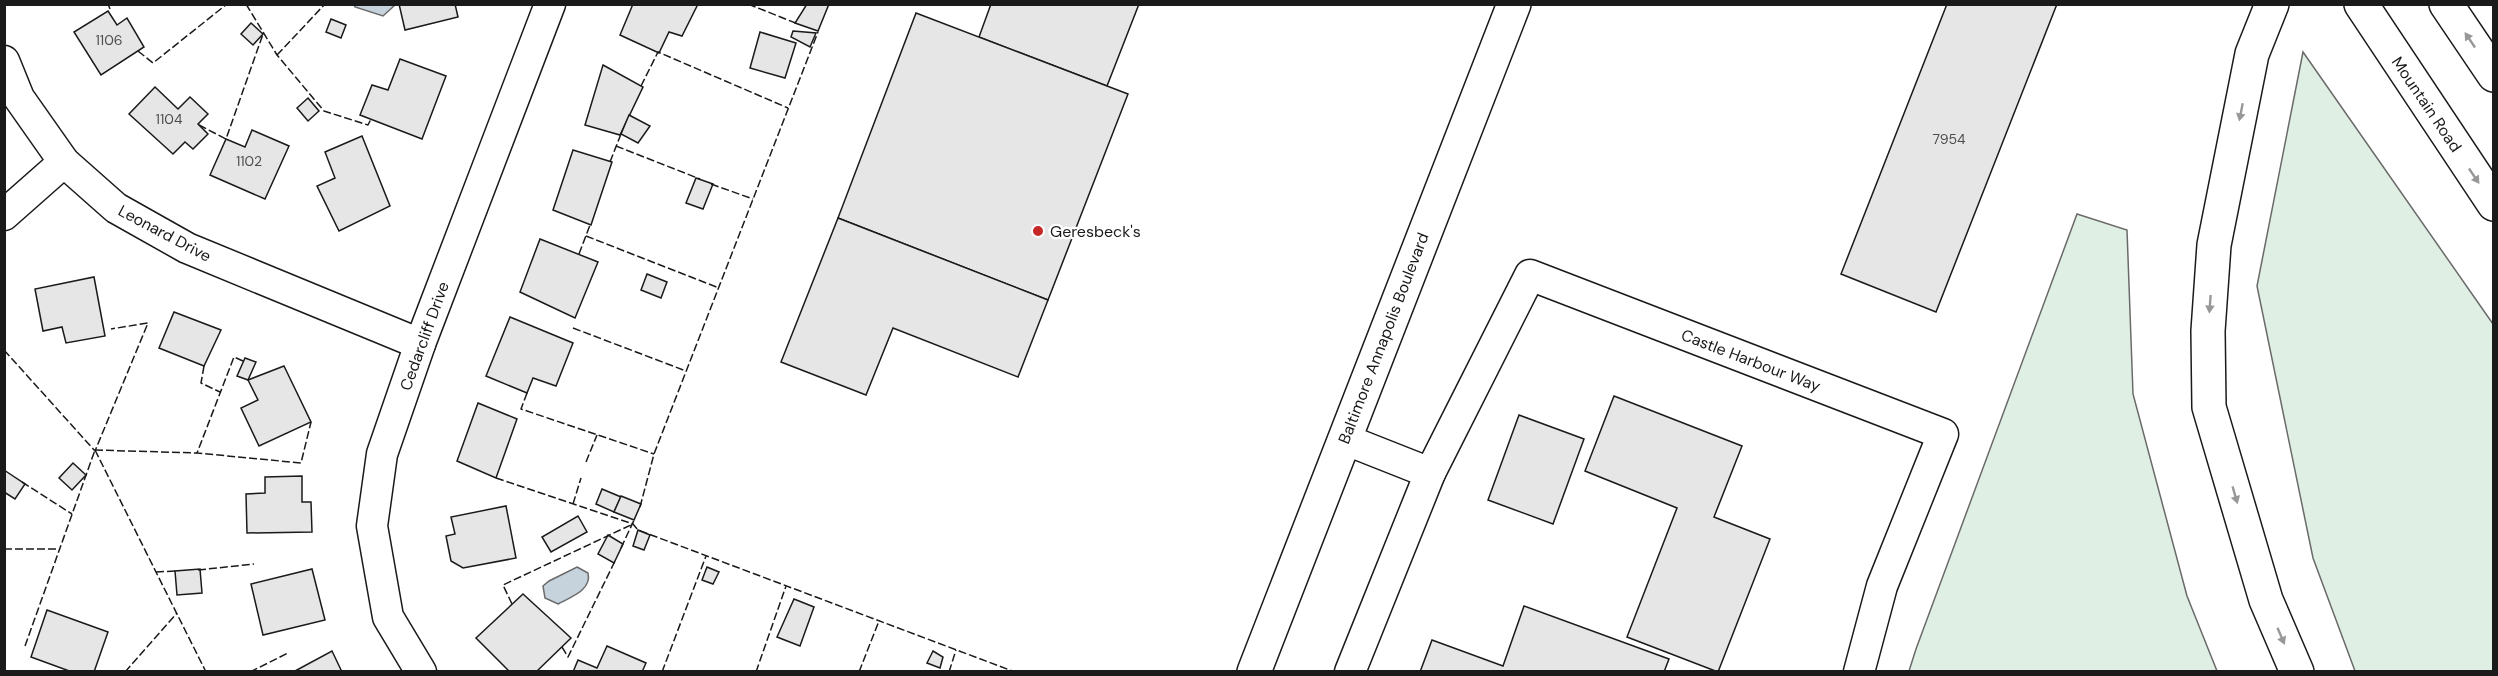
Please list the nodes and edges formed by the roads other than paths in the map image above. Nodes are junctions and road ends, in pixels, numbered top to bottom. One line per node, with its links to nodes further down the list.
1 (550, 4): 13 (street, Cedarcliff Drive)
2 (1514, 4): 14 (main road, Baltimore Annapolis Boulevard)
3 (2252, 4): 7 (main road)
4 (2272, 4): 7 (main road)
5 (2361, 4): 11 (main road, Mountain Road, one-way to 11)
6 (2446, 4): 9 (main road, one-way to 6)
7 (2252, 54): 20 (main road, one-way to 20)
8 (4, 61): 10 (street, Leonard Drive)
9 (2493, 75)
10 (64, 162): 12 (street); 13 (street, Leonard Drive)
11 (2493, 204)
12 (4, 215)
13 (420, 344): 16 (street, Cedarcliff Drive)
14 (1344, 440): 15 (street); 17 (main road, Baltimore Annapolis Boulevard)
15 (1430, 472): 18 (street, Castle Harbour Way); 19 (street, Castle Harbour Way)
16 (421, 672)
17 (1254, 672)
18 (1350, 672)
19 (1859, 672)
20 (2297, 672)

